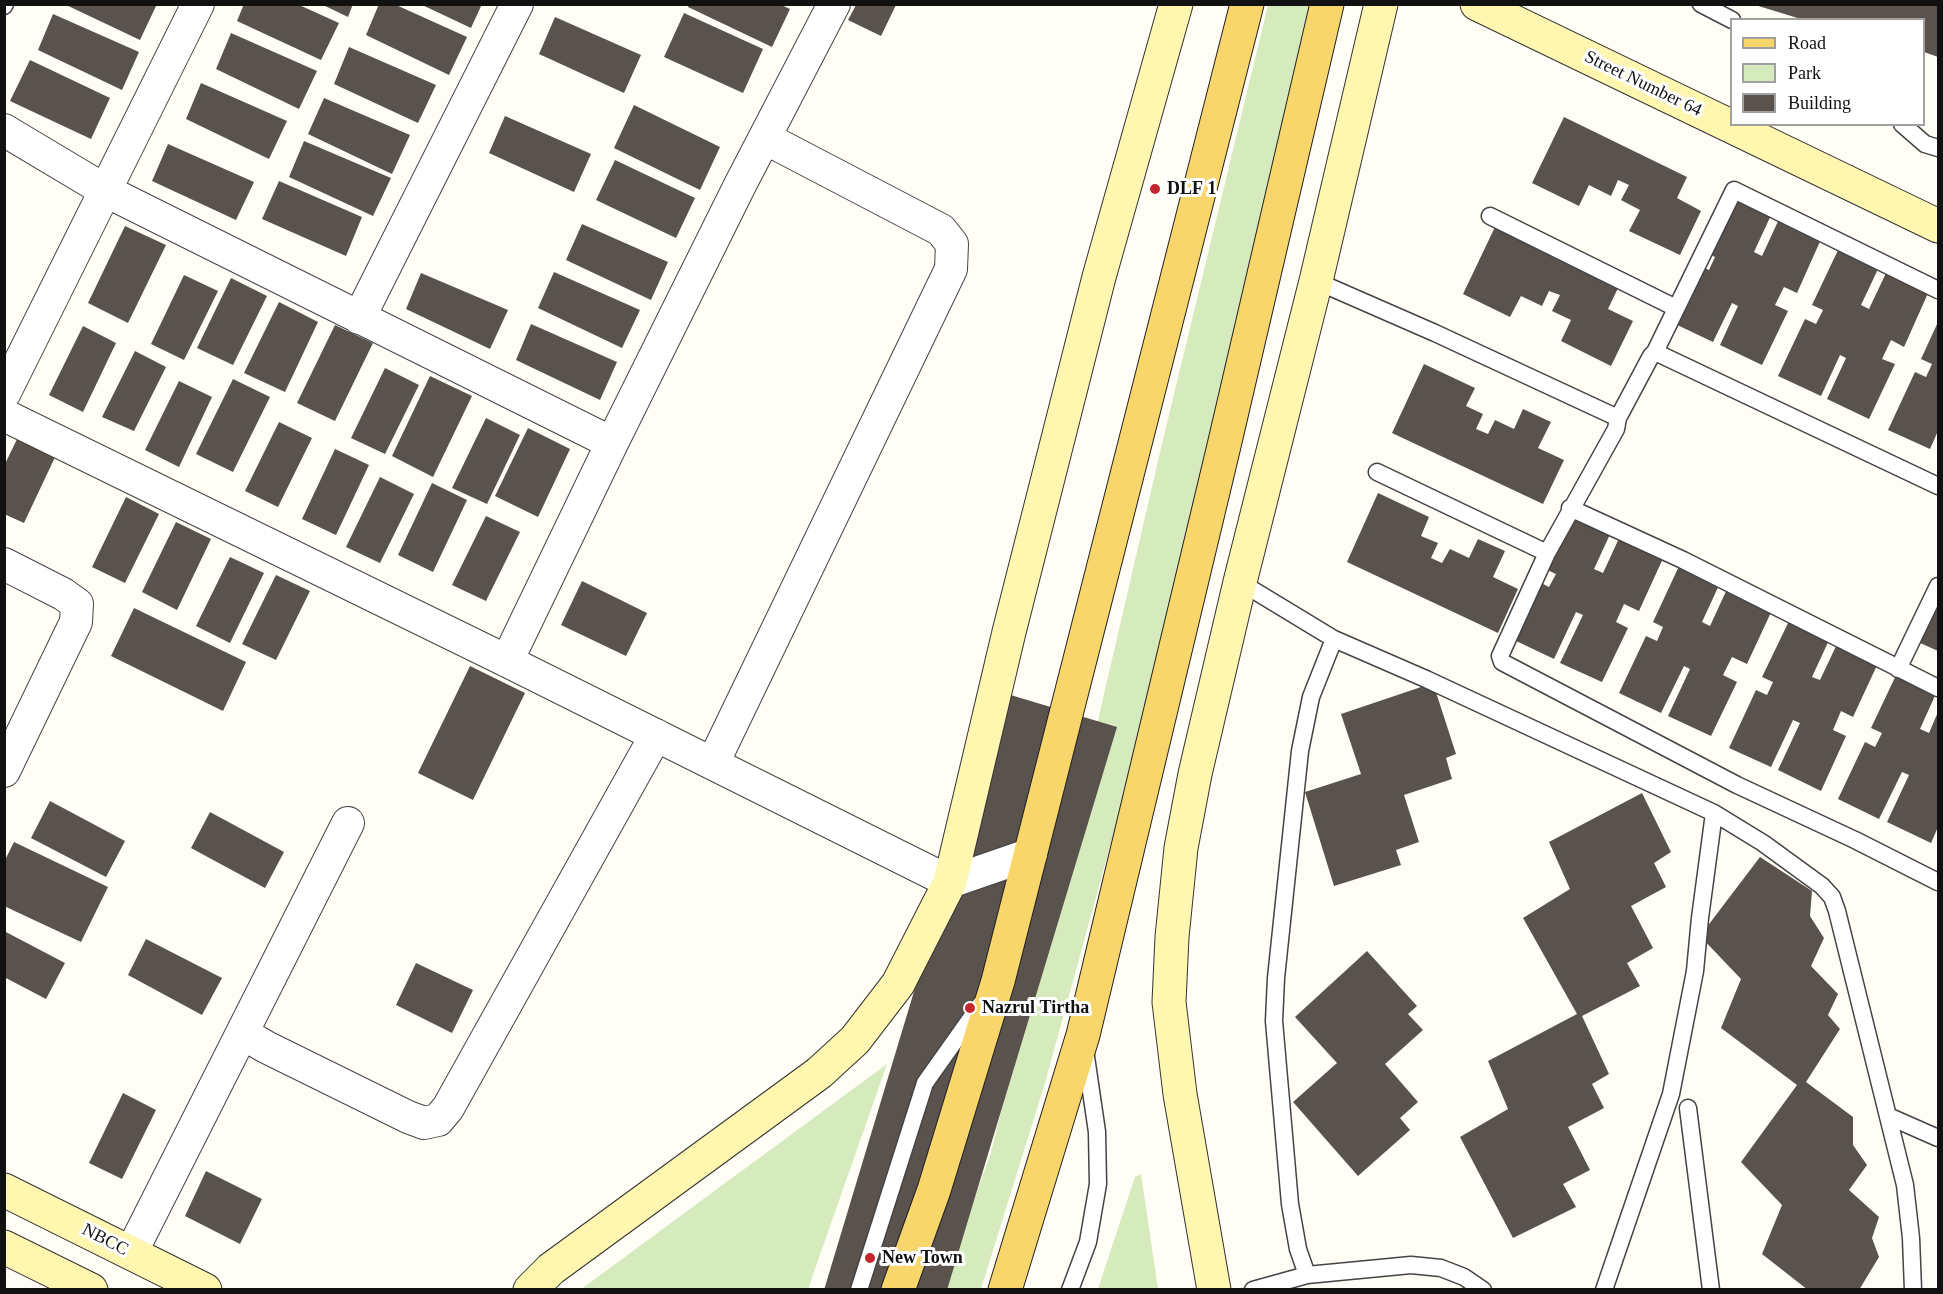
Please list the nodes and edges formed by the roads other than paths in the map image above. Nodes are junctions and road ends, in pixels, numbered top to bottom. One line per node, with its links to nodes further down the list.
1 (198, 4): 17 (street)
2 (517, 4): 23 (street)
3 (834, 4): 15 (street)
4 (1176, 4): 46 (street)
5 (1247, 4): 45 (main road)
6 (1327, 4): 50 (main road)
7 (1381, 4): 20 (street)
8 (1477, 4): 12 (street, Street Number 64)
9 (1701, 4): 10 (lane)
10 (1730, 19)
11 (1730, 126): 19 (street, Street Number 64)
12 (1730, 126)
13 (1904, 126): 16 (lane)
14 (4, 130): 17 (street)
15 (765, 138): 28 (street); 41 (street)
16 (1938, 148)
17 (106, 191): 23 (street); 25 (street)
18 (1490, 216): 22 (lane)
19 (1938, 226)
20 (1316, 281): 27 (lane); 34 (street)
21 (1938, 290): 22 (lane)
22 (1676, 308): 24 (lane)
23 (359, 318): 28 (street)
24 (1654, 352): 27 (lane); 30 (lane)
25 (4, 394)
26 (4, 415): 37 (street)
27 (1618, 418): 31 (lane)
28 (612, 443): 37 (street)
29 (1377, 472): 32 (lane)
30 (1938, 486)
31 (1570, 508): 32 (lane); 38 (lane)
32 (1547, 553): 47 (lane)
33 (4, 564): 42 (street)
34 (1240, 582): 36 (lane); 65 (street)
35 (1938, 586): 38 (lane)
36 (1334, 639): 43 (lane); 57 (lane)
37 (507, 661): 40 (street)
38 (1898, 669): 39 (lane)
39 (1938, 688)
40 (656, 735): 41 (street); 49 (street)
41 (713, 763): 46 (street)
42 (4, 771)
43 (1714, 813): 52 (lane); 68 (lane)
44 (348, 823): 49 (street)
45 (1031, 854): 46 (street); 48 (main road)
46 (950, 882): 60 (street)
47 (1938, 882)
48 (998, 981): 61 (lane); 62 (main road)
49 (242, 1033): 56 (street)
50 (1083, 1035): 63 (main road); 64 (lane)
51 (1688, 1108): 69 (lane)
52 (1888, 1116): 53 (lane); 70 (lane)
53 (1938, 1138)
54 (4, 1190): 56 (street, NBCC)
55 (4, 1248): 58 (street)
56 (131, 1253): 59 (street, NBCC)
57 (1306, 1275): 66 (lane); 67 (lane)
58 (91, 1290)
59 (205, 1290)
60 (530, 1290)
61 (859, 1290)
62 (898, 1290)
63 (1005, 1290)
64 (1070, 1290)
65 (1214, 1290)
66 (1253, 1290)
67 (1483, 1290)
68 (1604, 1290)
69 (1711, 1290)
70 (1913, 1290)

